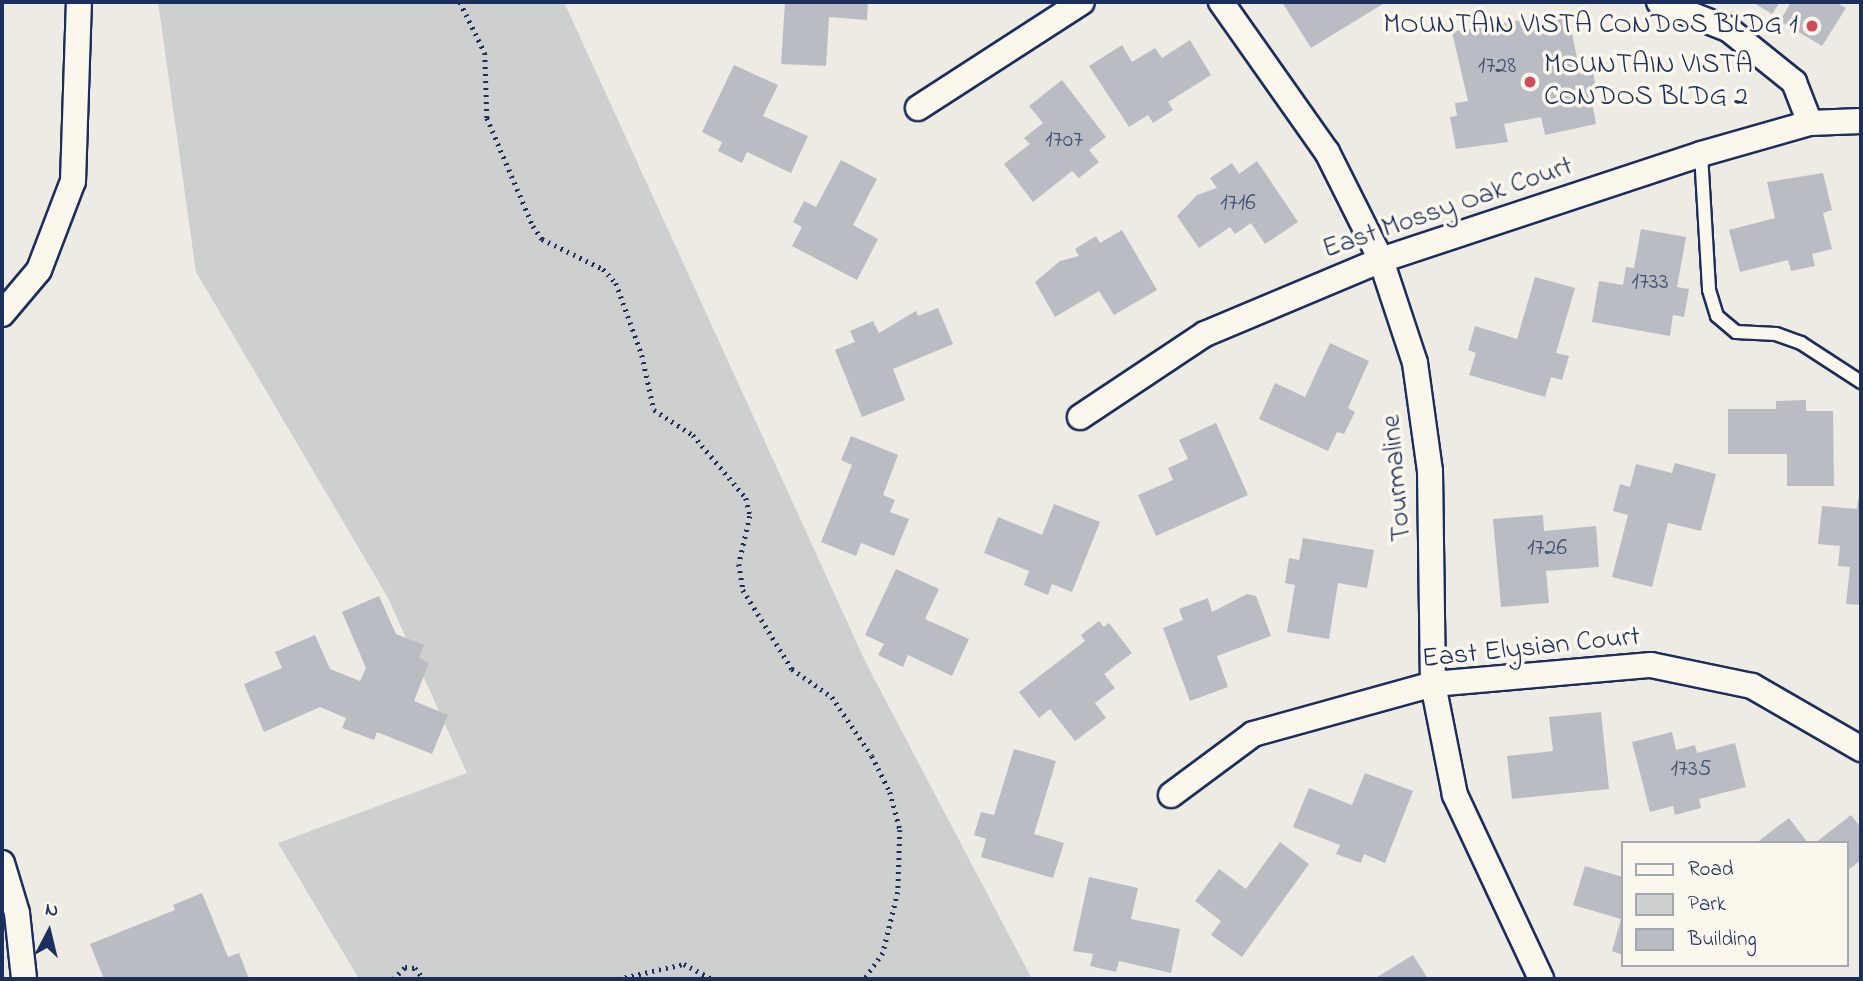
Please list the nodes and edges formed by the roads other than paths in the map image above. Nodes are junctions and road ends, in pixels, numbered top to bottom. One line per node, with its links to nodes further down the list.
1 (79, 2): 10 (street)
2 (1082, 2): 5 (street)
3 (1221, 2): 9 (street, Tourmaline)
4 (1658, 2): 7 (street)
5 (918, 108)
6 (1861, 121): 7 (street, East Mossy Oak Court)
7 (1810, 123): 8 (street, East Mossy Oak Court)
8 (1701, 154): 9 (street, East Mossy Oak Court); 11 (lane)
9 (1381, 260): 12 (street, East Mossy Oak Court); 13 (street, Tourmaline)
10 (2, 314)
11 (1861, 382)
12 (1080, 417)
13 (1433, 684): 14 (street, East Elysian Court); 15 (street, East Elysian Court); 18 (street, Tourmaline)
14 (1861, 749)
15 (1171, 795)
16 (2, 863): 17 (street)
17 (24, 979)
18 (1541, 979)

